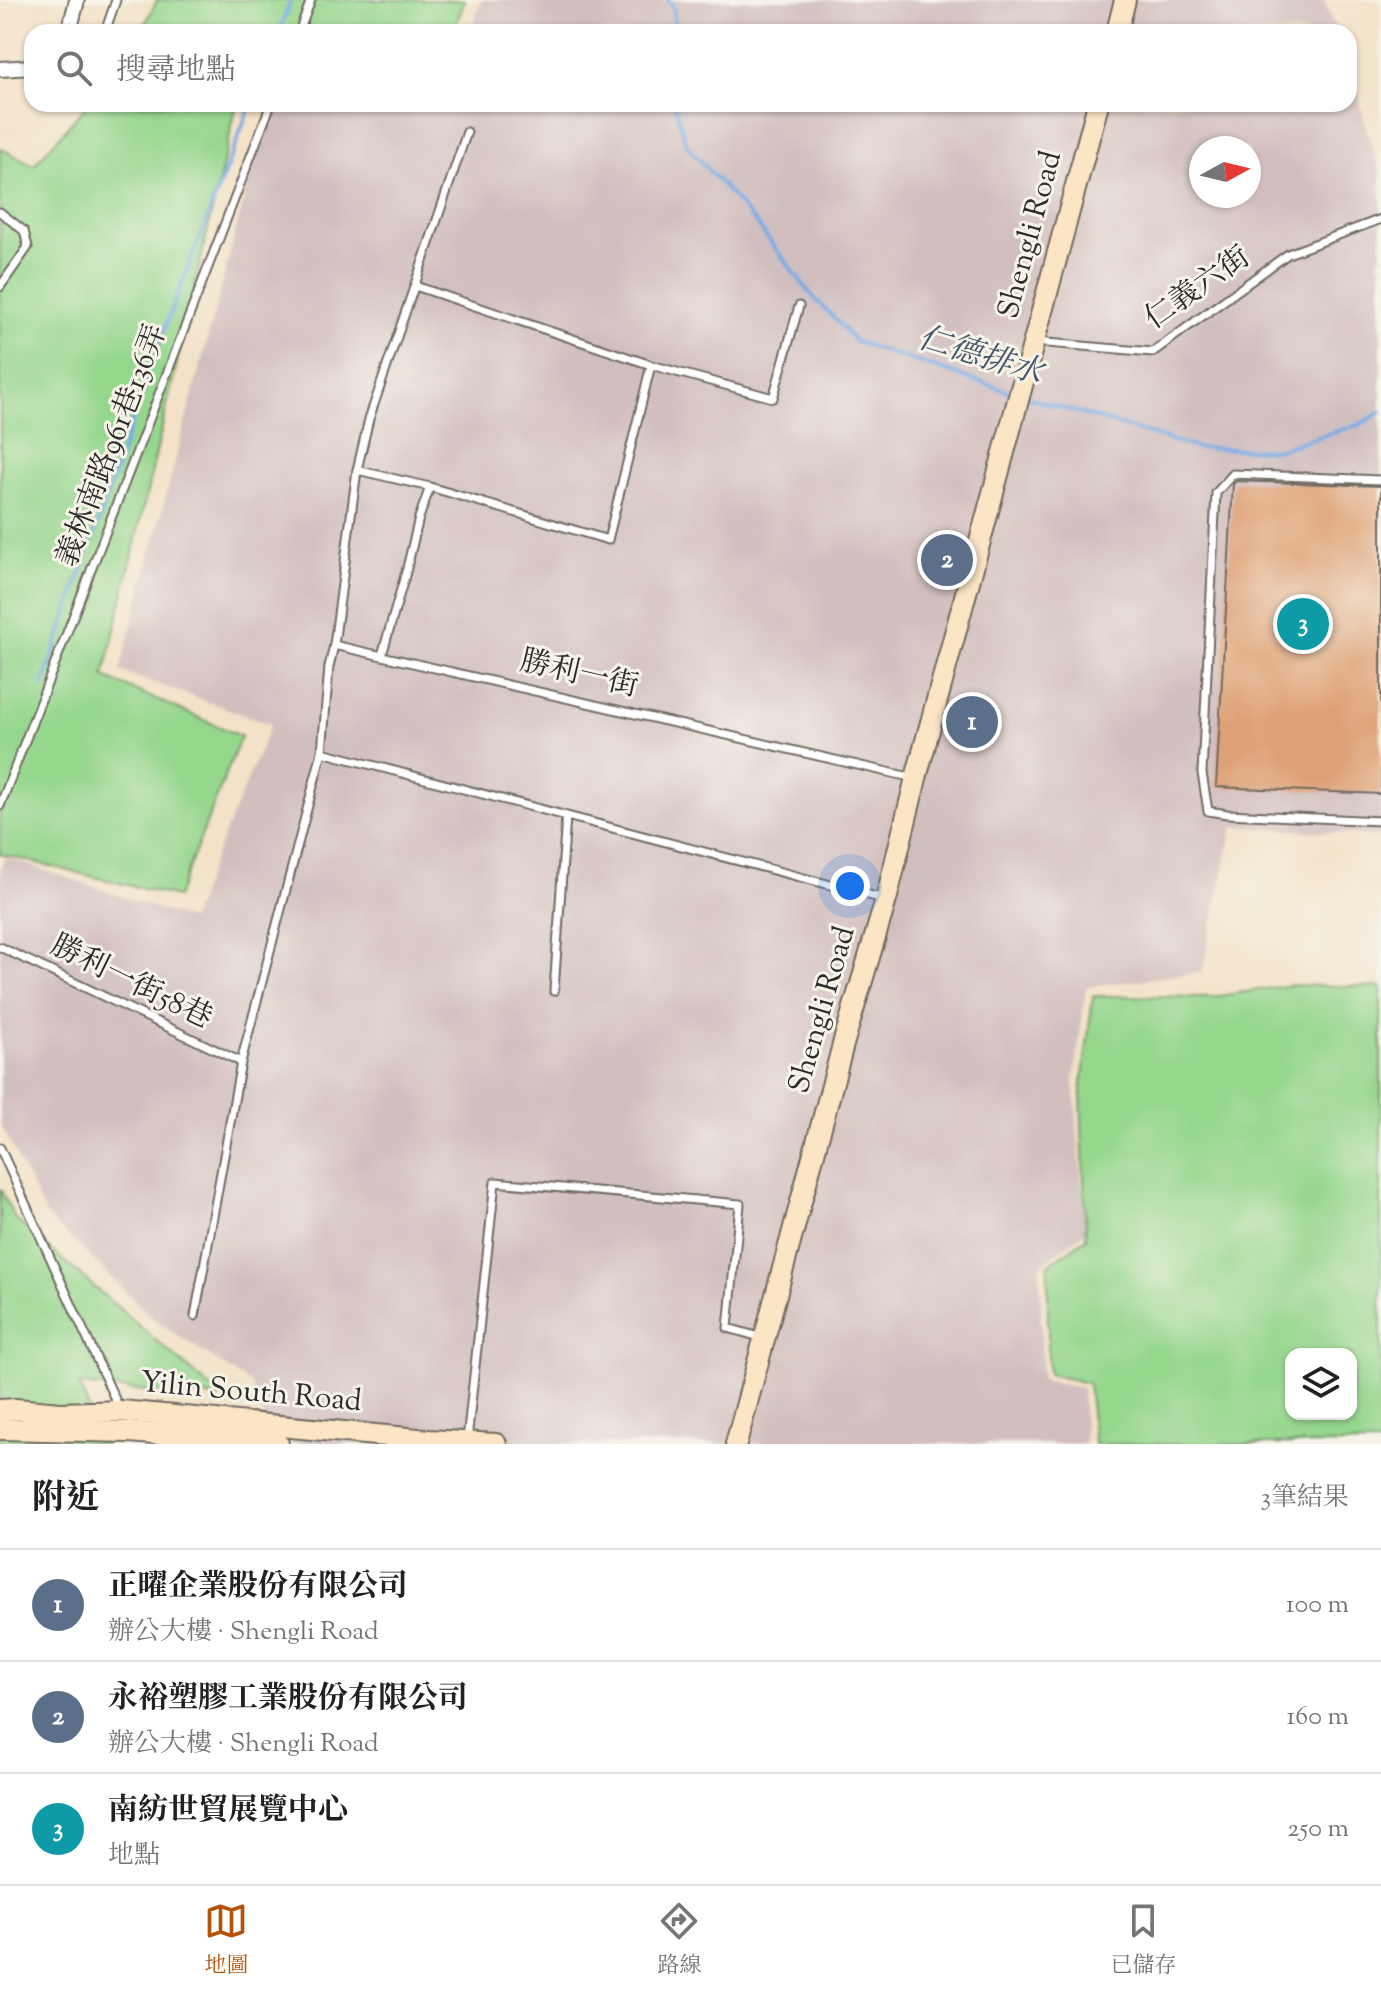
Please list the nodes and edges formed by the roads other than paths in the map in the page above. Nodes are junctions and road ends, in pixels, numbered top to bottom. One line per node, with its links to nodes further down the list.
1 (77, 0): 5 (street)
2 (116, 0): 6 (lane)
3 (311, 0): 7 (lane)
4 (1125, 0): 8 (street)
5 (71, 24)
6 (108, 24)
7 (302, 24)
8 (1119, 24)
9 (24, 68): 10 (street)
10 (0, 69)
11 (268, 112): 28 (lane, 義林南路961巷136弄)
12 (1096, 112): 19 (street, Shengli Road)
13 (467, 132): 16 (lane)
14 (0, 212): 17 (lane)
15 (1381, 219): 19 (lane, 仁義六街)
16 (415, 286): 20 (lane); 21 (lane)
17 (0, 287)
18 (799, 306): 20 (lane)
19 (1033, 342): 27 (street, Shengli Road)
20 (651, 365): 23 (lane)
21 (357, 470): 23 (lane); 24 (lane)
22 (1381, 480): 30 (lane)
23 (430, 487): 25 (lane)
24 (334, 645): 25 (lane, 勝利一街); 26 (lane)
25 (382, 655): 27 (lane, 勝利一街)
26 (322, 752): 29 (lane); 34 (lane)
27 (916, 778): 31 (street, Shengli Road)
28 (0, 806)
29 (566, 816): 31 (lane); 33 (lane)
30 (1381, 821)
31 (886, 900): 37 (street, Shengli Road)
32 (0, 947): 34 (lane, 勝利一街58巷)
33 (554, 991)
34 (241, 1062): 36 (lane)
35 (0, 1148): 39 (lane)
36 (195, 1316)
37 (765, 1339): 42 (lane); 45 (street, Shengli Road)
38 (0, 1410): 39 (street, Yilin South Road)
39 (121, 1411): 41 (lane); 42 (street, Yilin South Road)
40 (0, 1429): 41 (street, Yilin South Road)
41 (132, 1438): 43 (street, Yilin South Road)
42 (467, 1442): 44 (street, Yilin South Road)
43 (278, 1444)
44 (496, 1444)
45 (736, 1444)

